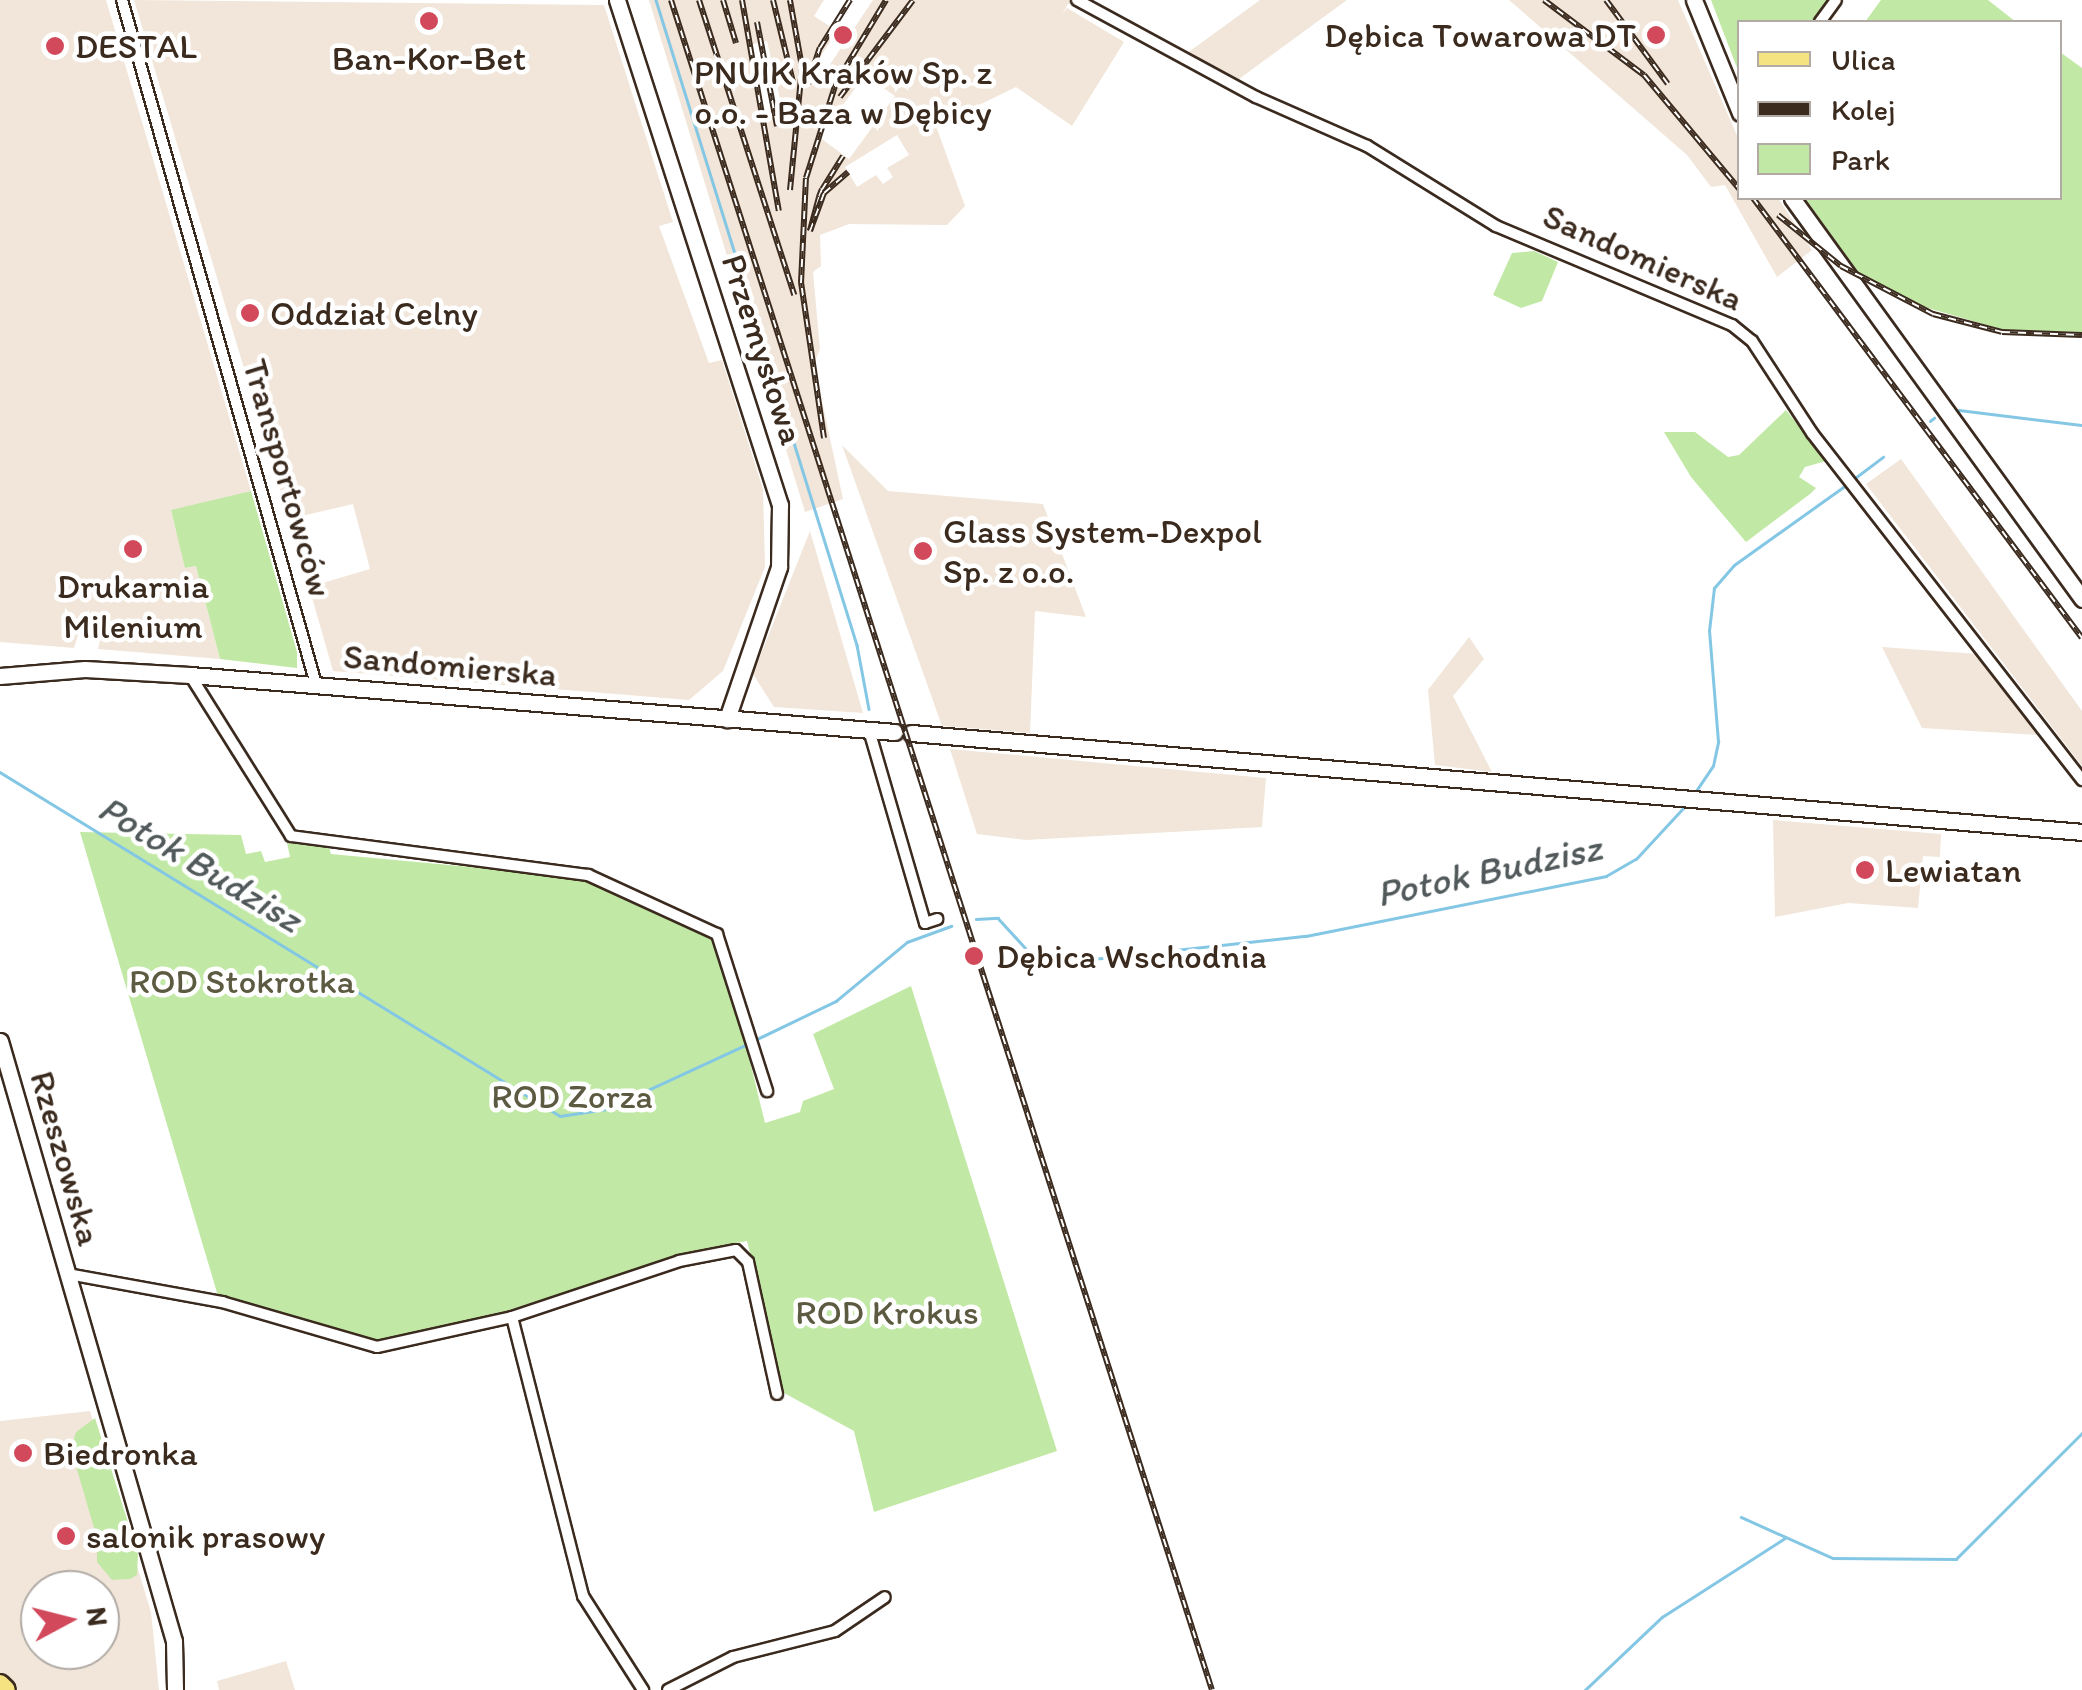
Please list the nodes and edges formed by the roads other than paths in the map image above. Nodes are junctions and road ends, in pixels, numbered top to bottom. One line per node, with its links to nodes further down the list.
1 (122, 0): 10 (street, Transportowców)
2 (617, 0): 11 (street, Przemysłowa)
3 (1077, 0): 13 (street, Sandomierska)
4 (1694, 0): 5 (street)
5 (1737, 106)
6 (1793, 200): 7 (street)
7 (2082, 599)
8 (190, 675): 9 (street, Sandomierska); 10 (street, Sandomierska); 17 (street)
9 (0, 676)
10 (316, 684): 11 (street, Sandomierska)
11 (727, 719): 12 (street, Sandomierska)
12 (868, 730): 14 (street, Sandomierska); 15 (street)
13 (2082, 780)
14 (2082, 832)
15 (915, 930)
16 (0, 1041): 18 (street, Rzeszowska)
17 (768, 1091)
18 (68, 1274): 19 (street, Rzeszowska); 24 (street)
19 (512, 1317): 20 (street, Rzeszowska); 25 (street)
20 (778, 1394)
21 (885, 1597): 26 (street)
22 (0, 1684): 23 (main road)
23 (6, 1690)
24 (175, 1690)
25 (642, 1690)
26 (668, 1690)

